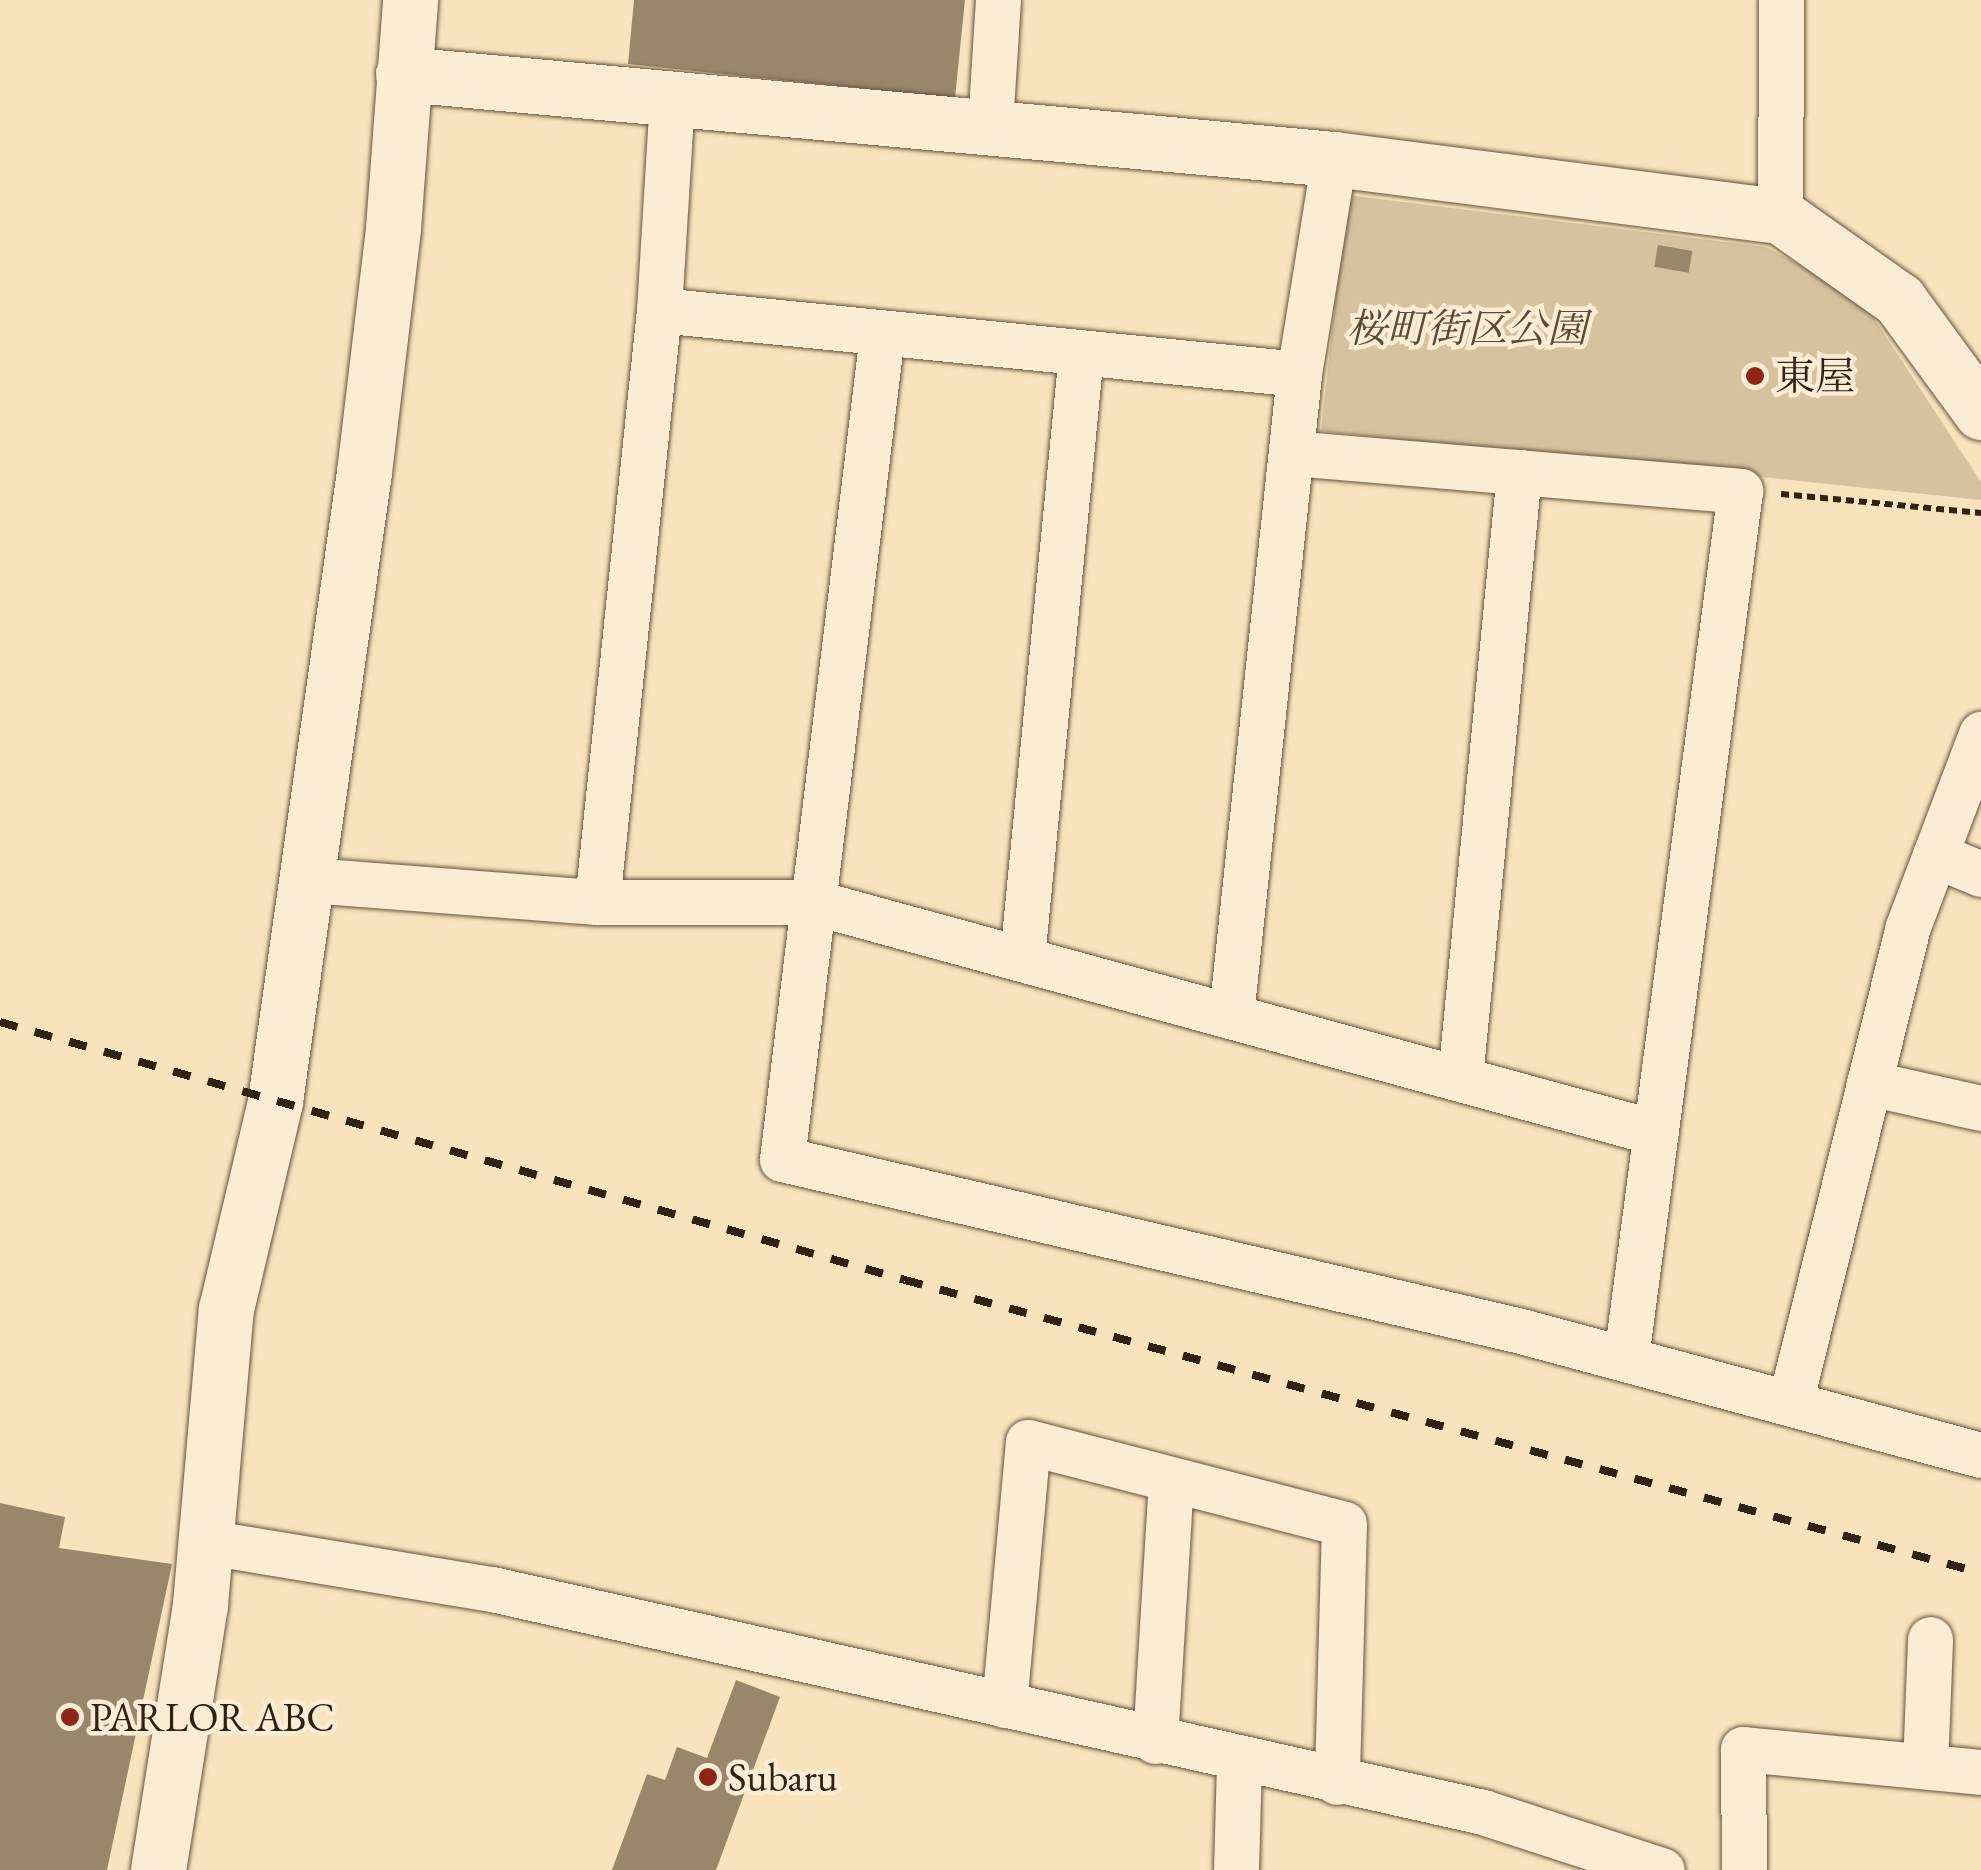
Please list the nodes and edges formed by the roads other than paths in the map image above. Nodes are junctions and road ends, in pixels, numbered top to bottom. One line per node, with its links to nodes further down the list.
1 (410, 0): 4 (street)
2 (998, 0): 6 (street)
3 (1781, 0): 8 (street)
4 (403, 74): 5 (street); 19 (street)
5 (672, 99): 6 (street); 9 (street)
6 (990, 126): 7 (street)
7 (1334, 159): 8 (street); 12 (street)
8 (1780, 216): 13 (street)
9 (659, 310): 10 (street); 20 (street)
10 (882, 334): 11 (street); 21 (street)
11 (1080, 353): 12 (street); 22 (street)
12 (1299, 374): 14 (street)
13 (1981, 412)
14 (1291, 453): 15 (street); 23 (street)
15 (1519, 472): 24 (street); 27 (street)
16 (1981, 734): 17 (street)
17 (1935, 856): 18 (street); 25 (street)
18 (1981, 874)
19 (309, 880): 20 (street); 32 (street)
20 (597, 902): 21 (street)
21 (813, 902): 22 (street); 28 (street)
22 (1022, 958): 23 (street)
23 (1230, 1015): 24 (street)
24 (1460, 1078): 27 (street)
25 (1869, 1083): 26 (street); 29 (street)
26 (1981, 1108)
27 (1654, 1132): 28 (street)
28 (1626, 1358): 29 (street)
29 (1790, 1403): 30 (street)
30 (1981, 1455)
31 (1170, 1479): 34 (street); 35 (street); 39 (street)
32 (207, 1542): 34 (street); 40 (street)
33 (1930, 1638): 37 (street)
34 (1004, 1706): 35 (street)
35 (1155, 1741): 36 (street)
36 (1238, 1761): 39 (street); 41 (street)
37 (1925, 1766): 38 (street); 43 (street)
38 (1981, 1772)
39 (1336, 1782): 42 (street)
40 (158, 1870)
41 (1236, 1870)
42 (1662, 1870)
43 (1744, 1870)

